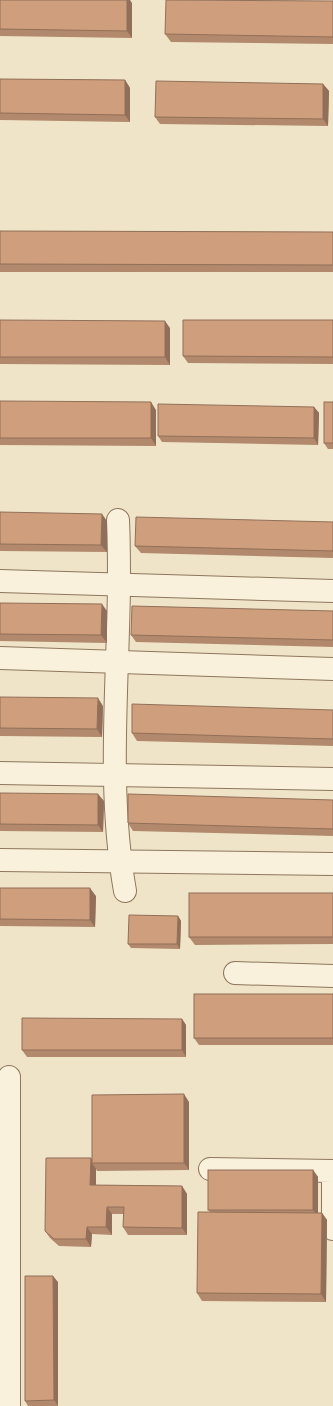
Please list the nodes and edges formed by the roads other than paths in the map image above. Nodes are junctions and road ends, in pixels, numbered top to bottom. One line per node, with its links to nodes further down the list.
1 (118, 520): 3 (street)
2 (0, 581): 3 (street)
3 (119, 585): 4 (street); 6 (street)
4 (333, 591)
5 (0, 658): 6 (street)
6 (116, 661): 7 (street); 9 (street)
7 (333, 669)
8 (0, 773): 9 (street)
9 (114, 775): 10 (street); 12 (street)
10 (333, 779)
11 (0, 860): 12 (street)
12 (120, 861): 13 (street); 14 (street)
13 (333, 864)
14 (125, 891)
15 (235, 973): 16 (street)
16 (333, 976)
17 (9, 1077): 20 (street)
18 (210, 1169): 19 (street)
19 (333, 1229)
20 (9, 1406)

